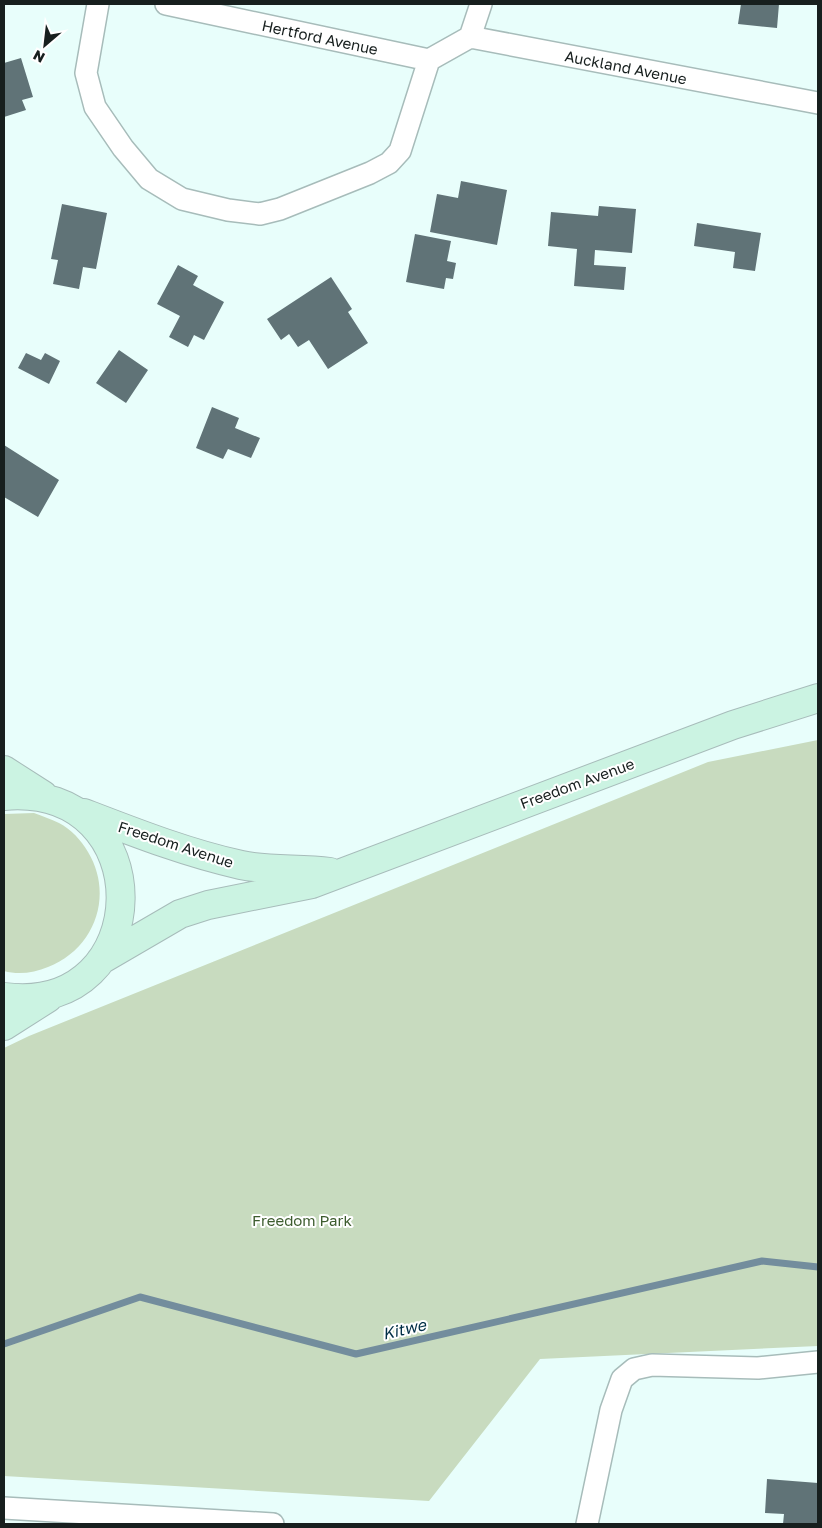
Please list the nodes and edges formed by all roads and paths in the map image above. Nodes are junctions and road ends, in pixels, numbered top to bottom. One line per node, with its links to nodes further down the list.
1 (98, 4): 5 (street)
2 (166, 4): 5 (street, Hertford Avenue)
3 (482, 4): 4 (street)
4 (470, 37): 5 (street); 6 (street, Auckland Avenue)
5 (429, 60)
6 (818, 103)
7 (818, 698): 12 (main road, Freedom Avenue)
8 (4, 770): 10 (main road)
9 (4, 796): 10 (main road)
10 (49, 798): 11 (main road)
11 (74, 810): 12 (main road, Freedom Avenue); 13 (main road)
12 (338, 872): 13 (main road, Freedom Avenue)
13 (101, 960): 14 (main road)
14 (55, 994): 15 (main road); 16 (main road)
15 (4, 997)
16 (4, 1026)
17 (818, 1362): 21 (street)
18 (4, 1508): 19 (street)
19 (236, 1523): 20 (street)
20 (273, 1524)
21 (586, 1524)

